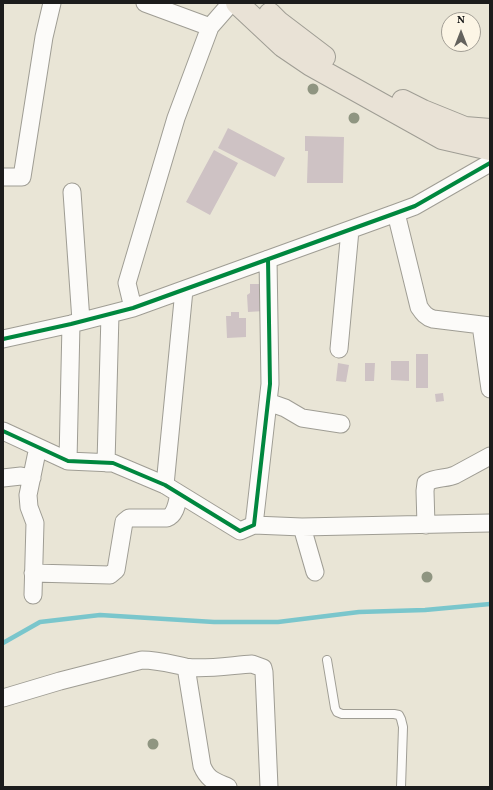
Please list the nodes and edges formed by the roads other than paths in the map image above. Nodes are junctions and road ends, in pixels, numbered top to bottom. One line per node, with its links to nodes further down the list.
1 (52, 3): 10 (street)
2 (145, 3): 6 (street)
3 (231, 3): 6 (street)
4 (237, 3): 8 (main road)
5 (259, 3): 7 (main road)
6 (210, 27): 16 (street)
7 (490, 130)
8 (490, 149)
9 (490, 163): 12 (street)
10 (3, 177)
11 (72, 192): 18 (street)
12 (396, 214): 13 (street); 19 (street)
13 (350, 230): 14 (street); 21 (street)
14 (268, 259): 15 (street); 23 (street)
15 (184, 290): 16 (street); 32 (street)
16 (133, 308): 17 (street)
17 (110, 314): 18 (street); 29 (street)
18 (76, 323): 20 (street); 28 (street)
19 (486, 326): 22 (street)
20 (3, 339)
21 (339, 349)
22 (490, 389)
23 (268, 402): 24 (street); 34 (street)
24 (341, 424)
25 (3, 431): 26 (street)
26 (38, 447): 28 (street); 31 (street)
27 (490, 456): 35 (street)
28 (68, 461): 29 (street)
29 (106, 463): 32 (street)
30 (3, 478): 31 (street)
31 (32, 478): 37 (street)
32 (172, 489): 34 (street); 37 (street)
33 (490, 523): 35 (street)
34 (254, 525): 36 (street)
35 (426, 525): 36 (street)
36 (302, 527): 38 (street)
37 (33, 572): 39 (street)
38 (315, 572)
39 (33, 595)
40 (327, 660): 45 (lane)
41 (186, 667): 42 (street); 43 (street); 44 (street)
42 (3, 698)
43 (228, 787)
44 (269, 787)
45 (401, 787)

